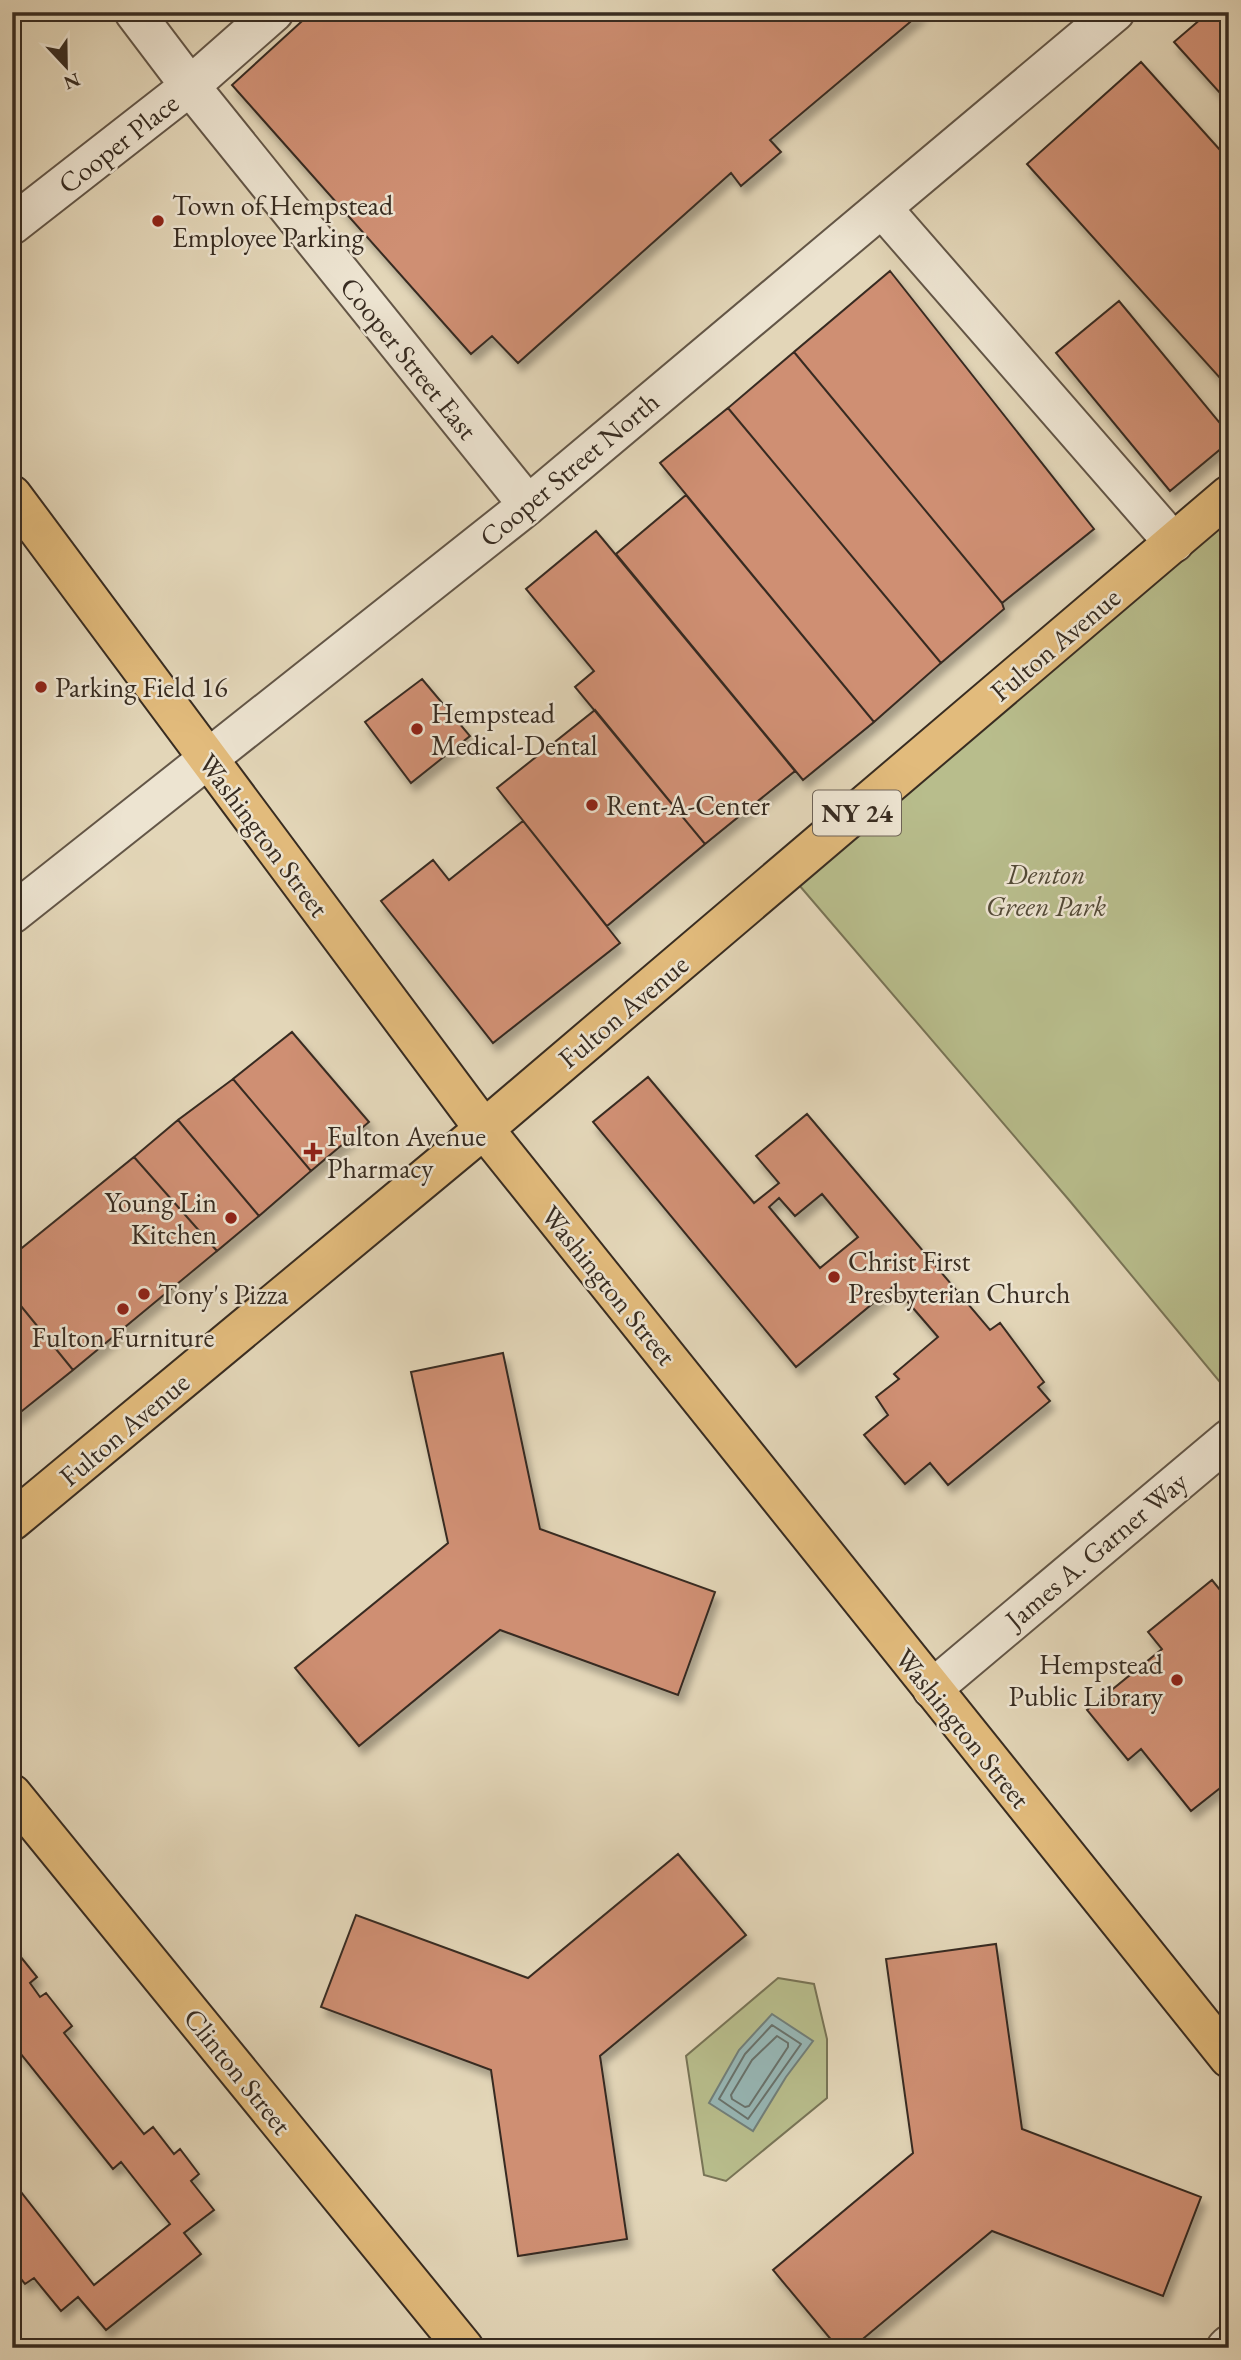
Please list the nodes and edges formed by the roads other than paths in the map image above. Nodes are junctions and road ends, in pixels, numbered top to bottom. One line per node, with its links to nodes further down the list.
1 (134, 12): 4 (street, Cooper Street East)
2 (1115, 12): 5 (street, Cooper Street North)
3 (256, 18): 4 (street, Cooper Place)
4 (190, 86): 6 (street, Cooper Place); 9 (street, Cooper Street East)
5 (881, 208): 9 (street, Cooper Street North); 10 (street)
6 (12, 225)
7 (12, 495): 11 (main road, Washington Street)
8 (1229, 495): 10 (main road, Fulton Avenue / NY 24)
9 (528, 505): 11 (street, Cooper Street North)
10 (1174, 543): 13 (main road, Fulton Avenue / NY 24)
11 (207, 759): 12 (street, Cooper Street North); 13 (main road, Washington Street)
12 (12, 914)
13 (484, 1129): 15 (main road, Fulton Avenue / NY 24); 16 (main road, Washington Street)
14 (1229, 1439): 16 (street, James A. Garner Way)
15 (12, 1521)
16 (932, 1689): 18 (main road, Washington Street)
17 (12, 1794): 19 (main road, Clinton Street)
18 (1229, 2058)
19 (464, 2348)

